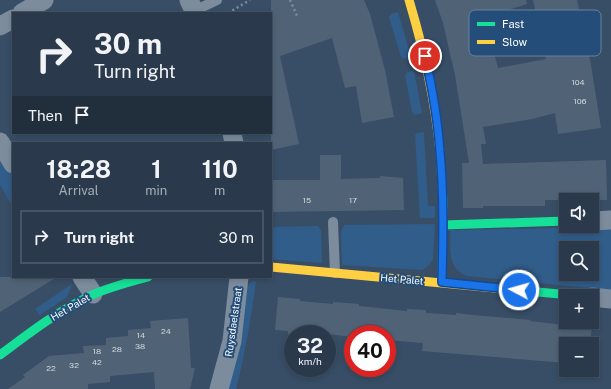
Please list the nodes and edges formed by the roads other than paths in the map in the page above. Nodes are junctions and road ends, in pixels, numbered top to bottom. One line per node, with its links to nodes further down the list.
1 (44, 0): 5 (street)
2 (217, 0): 4 (lane)
3 (409, 0): 14 (street)
4 (192, 8)
5 (24, 12)
6 (12, 20): 7 (street)
7 (0, 26)
8 (0, 142): 9 (street)
9 (12, 162)
10 (611, 220): 11 (street)
11 (599, 221)
12 (333, 222): 16 (lane)
13 (559, 222): 14 (street)
14 (443, 225): 20 (street)
15 (272, 267): 16 (street, Het Palet)
16 (335, 273): 20 (street, Het Palet)
17 (83, 278): 21 (street)
18 (145, 278): 21 (street, Het Palet)
19 (239, 278): 26 (street, Ruysdaelstraat)
20 (442, 282): 22 (street, Het Palet)
21 (93, 294): 25 (street, Het Palet)
22 (559, 294)
23 (599, 298): 24 (street)
24 (611, 299)
25 (0, 355)
26 (219, 389)

